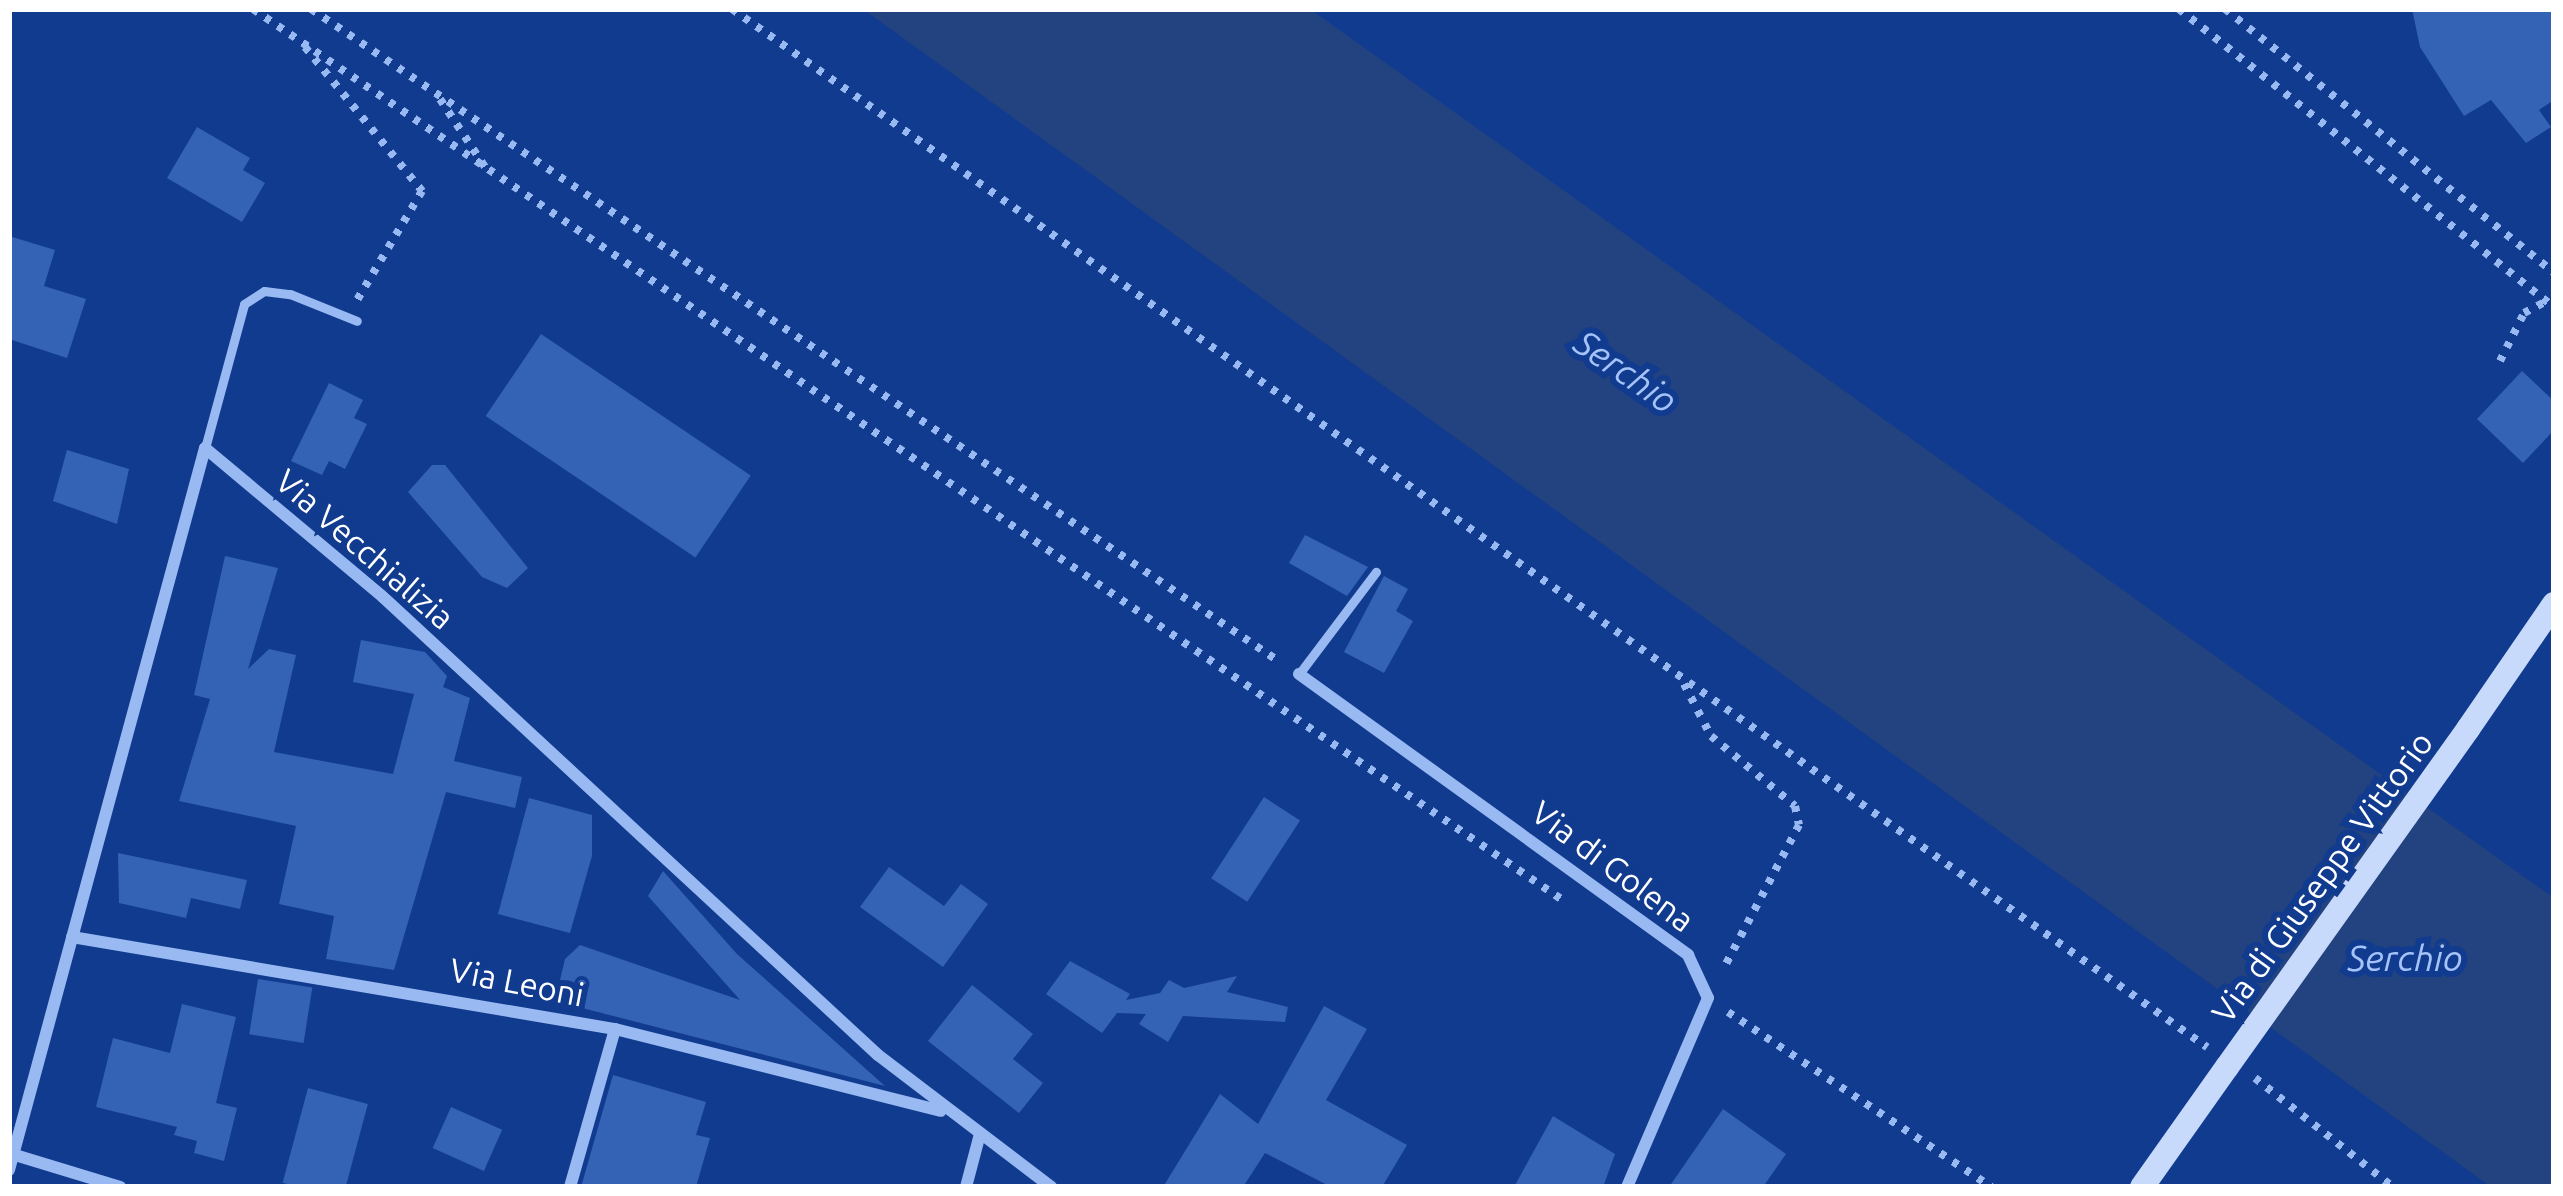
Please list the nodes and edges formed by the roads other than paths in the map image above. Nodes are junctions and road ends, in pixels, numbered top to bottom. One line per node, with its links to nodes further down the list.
1 (352, 319): 2 (lane)
2 (206, 448): 6 (street); 8 (street, Via Vecchializia)
3 (1376, 572): 5 (lane)
4 (2554, 604): 17 (main road, Via di Giuseppe Vittorio, bridge)
5 (1299, 674): 16 (street, Via di Golena)
6 (72, 937): 7 (street, Via Leoni); 10 (street)
7 (615, 1029): 8 (street, Via Leoni); 13 (street)
8 (946, 1112): 9 (street, Via Vecchializia)
9 (980, 1134): 14 (street); 15 (street, Via Vecchializia)
10 (15, 1155): 11 (street); 12 (street)
11 (9, 1170)
12 (120, 1187)
13 (570, 1187)
14 (965, 1187)
15 (1051, 1187)
16 (1628, 1187)
17 (2142, 1187)

